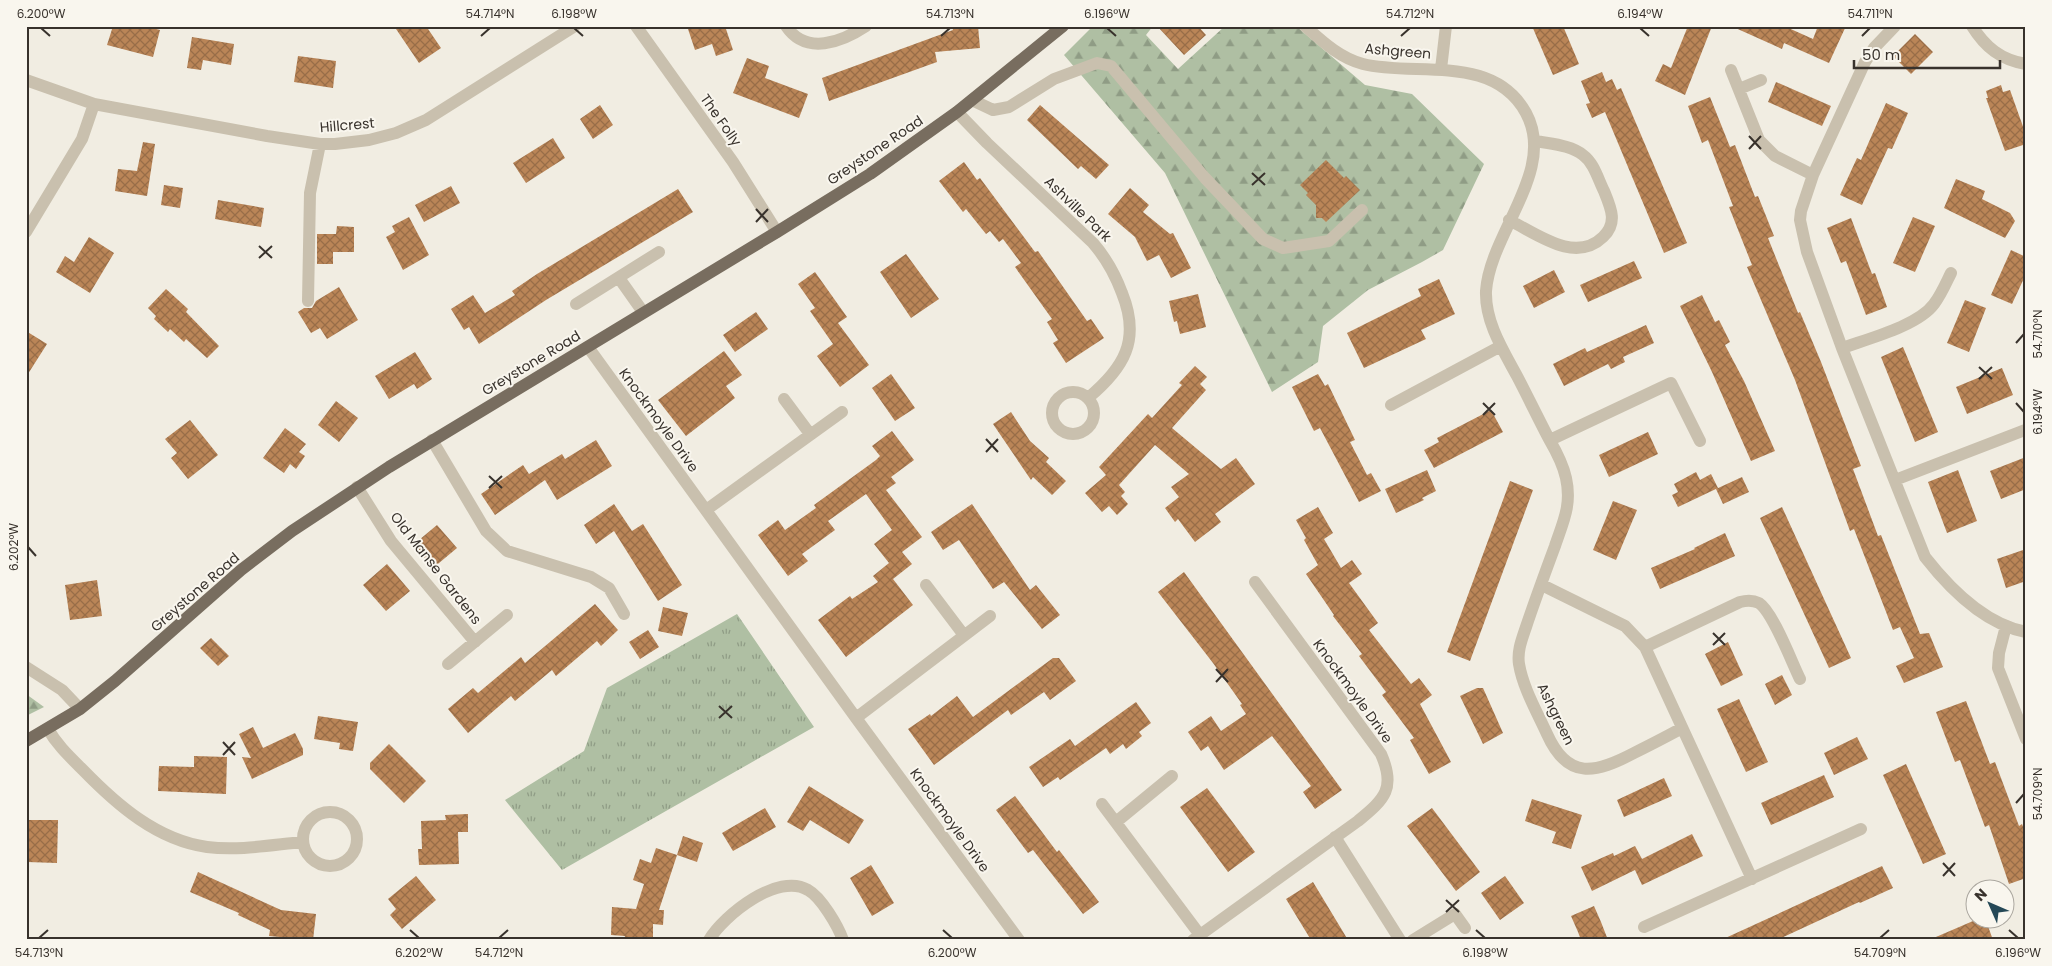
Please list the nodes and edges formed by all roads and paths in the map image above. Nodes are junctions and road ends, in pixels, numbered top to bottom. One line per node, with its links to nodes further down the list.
1 (575, 26): 20 (street, Hillcrest)
2 (636, 26): 25 (street, The Folly)
3 (786, 26): 4 (street)
4 (866, 26)
5 (1063, 26): 16 (main road, Greystone Road)
6 (1305, 26): 11 (street, Ashgreen)
7 (1446, 26): 11 (street, Ashgreen)
8 (1895, 26): 21 (street)
9 (1972, 26): 10 (street)
10 (2026, 64)
11 (1441, 69): 19 (street, Ashgreen)
12 (1731, 70): 15 (street)
13 (26, 80): 17 (street, Hillcrest)
14 (1761, 80): 15 (street)
15 (1739, 89): 21 (street)
16 (972, 100): 18 (main road, Greystone Road); 22 (street)
17 (94, 104): 20 (street, Hillcrest); 24 (street)
18 (957, 112): 25 (main road, Greystone Road); 35 (street, Ashville Park)
19 (1536, 141): 23 (street, Ashgreen); 23 (street)
20 (320, 144): 29 (street)
21 (1813, 175): 34 (street)
22 (1362, 210)
23 (1510, 220): 32 (street, Ashgreen)
24 (26, 232)
25 (777, 232): 31 (main road, Greystone Road)
26 (660, 252): 28 (street)
27 (1952, 273): 34 (street)
28 (619, 278): 30 (street); 31 (street)
29 (308, 301)
30 (576, 304)
31 (643, 312): 33 (main road, Greystone Road)
32 (1501, 346): 37 (street); 42 (street, Ashgreen)
33 (588, 347): 41 (main road, Greystone Road); 46 (street, Knockmoyle Drive)
34 (1842, 348): 44 (street)
35 (1088, 398)
36 (784, 399): 40 (street)
37 (1390, 405)
38 (842, 412): 40 (street)
39 (2025, 430): 44 (street)
40 (810, 434): 46 (street)
41 (432, 440): 45 (main road, Greystone Road); 50 (street)
42 (1550, 440): 43 (street); 49 (street, Ashgreen)
43 (1700, 442)
44 (1895, 480): 53 (street)
45 (357, 487): 56 (street, Old Manse Gardens); 61 (main road, Greystone Road)
46 (706, 510): 62 (street, Knockmoyle Drive)
47 (1255, 582): 71 (street, Knockmoyle Drive)
48 (926, 585): 55 (street)
49 (1542, 585): 57 (street); 63 (street, Ashgreen)
50 (624, 614)
51 (507, 615): 56 (street, Old Manse Gardens)
52 (990, 616): 55 (street)
53 (2006, 626): 54 (street); 65 (street)
54 (2026, 632)
55 (964, 634): 62 (street)
56 (475, 642): 58 (street, Old Manse Gardens)
57 (1645, 647): 60 (street); 63 (street)
58 (448, 664)
59 (26, 667): 61 (street)
60 (1800, 679)
61 (80, 709): 64 (main road, Greystone Road)
62 (856, 718): 79 (street, Knockmoyle Drive)
63 (1682, 728): 73 (street)
64 (48, 729): 66 (main road, Greystone Road); 72 (street)
65 (2026, 739)
66 (26, 741)
67 (1172, 776): 69 (street)
68 (1102, 804): 69 (street, Knockmoyle Drive)
69 (1116, 822): 76 (street, Knockmoyle Drive)
70 (1861, 829): 73 (street)
71 (1335, 837): 76 (street, Knockmoyle Drive); 80 (street)
72 (302, 842): 72 (street)
73 (1752, 879): 74 (street)
74 (1644, 927)
75 (1465, 928): 81 (street)
76 (1197, 937)
77 (709, 940): 78 (street)
78 (843, 940)
79 (1019, 940)
80 (1400, 940)
81 (1413, 940)

